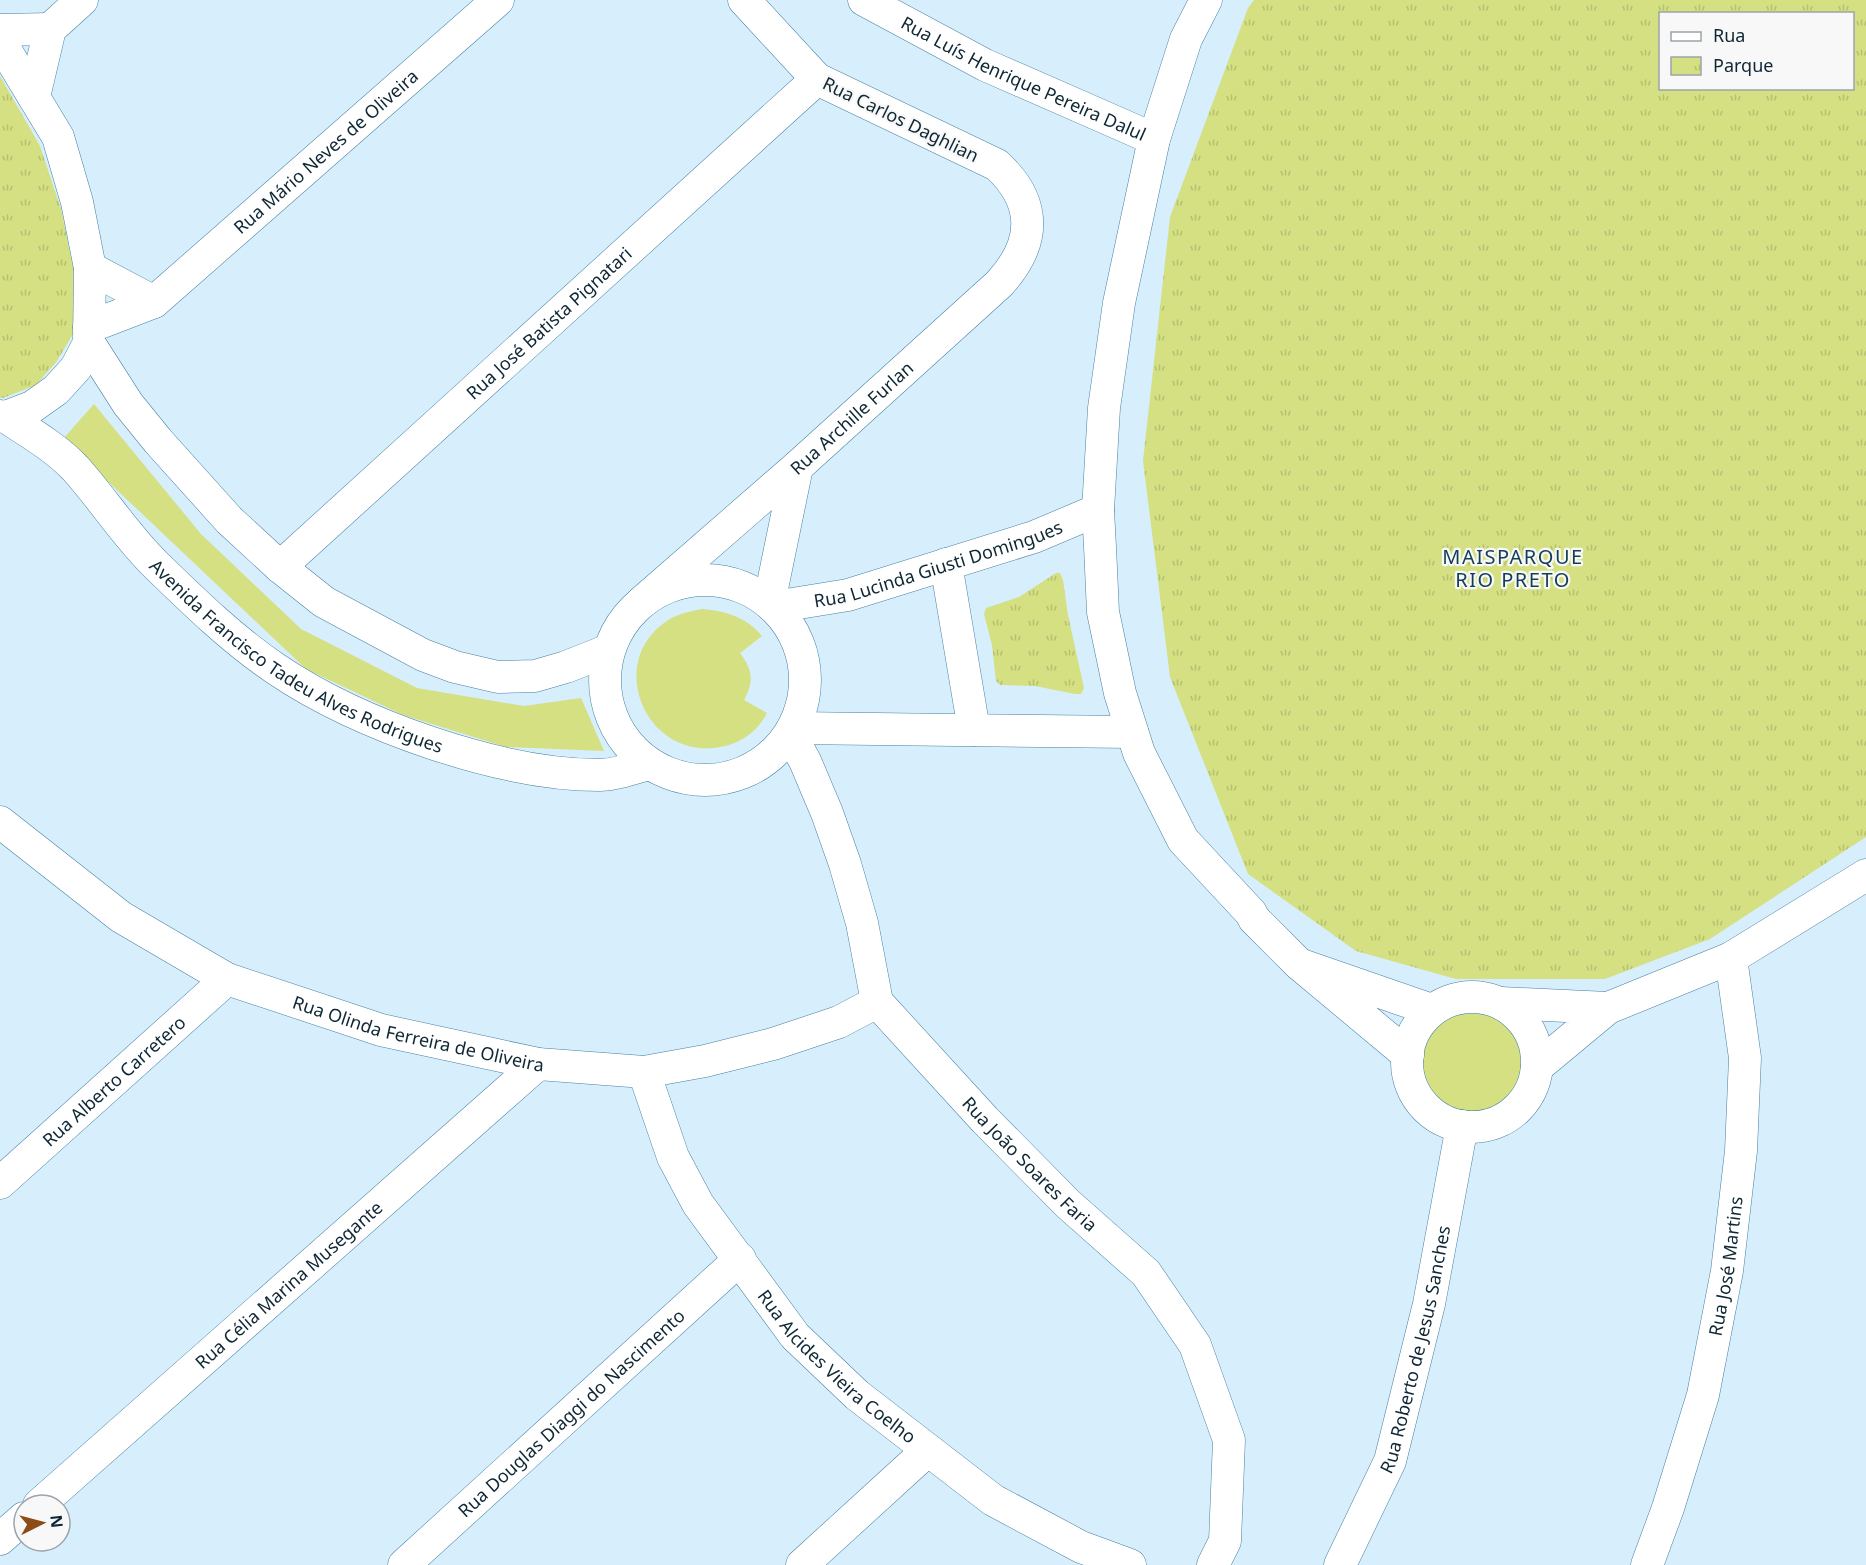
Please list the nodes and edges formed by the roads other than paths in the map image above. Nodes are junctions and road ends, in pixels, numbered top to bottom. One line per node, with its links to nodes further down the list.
1 (82, 0): 6 (street)
2 (498, 0): 14 (street, Rua Mário Neves de Oliveira)
3 (744, 0): 9 (street, Rua Carlos Daghlian)
4 (865, 0): 11 (street, Rua Luís Henrique Pereira Dalul)
5 (1206, 0): 11 (street)
6 (50, 29): 7 (street); 10 (street)
7 (0, 30)
8 (0, 41): 10 (street)
9 (817, 79): 12 (street, Rua Carlos Daghlian); 20 (street, Rua José Batista Pignatari)
10 (34, 97): 13 (street)
11 (1154, 139): 18 (street)
12 (1027, 214): 17 (street, Rua Archille Furlan)
13 (90, 268): 14 (street); 15 (street)
14 (154, 302): 15 (street, Rua Mário Neves de Oliveira)
15 (89, 335): 16 (street); 20 (street)
16 (3, 417): 27 (street, Avenida Francisco Tadeu Alves Rodrigues)
17 (797, 467): 21 (street, Rua Archille Furlan); 22 (street)
18 (1098, 510): 19 (street, Rua Lucinda Giusti Domingues); 25 (street)
19 (946, 564): 22 (street, Rua Lucinda Giusti Domingues); 24 (street)
20 (280, 567): 23 (street)
21 (642, 602): 22 (street); 23 (street)
22 (771, 605): 26 (street)
23 (609, 650): 27 (street)
24 (974, 730): 25 (street); 26 (street)
25 (1132, 732): 31 (street)
26 (785, 739): 27 (street); 33 (street)
27 (649, 764)
28 (0, 822): 32 (street, Rua Olinda Ferreira de Oliveira)
29 (1866, 875): 30 (street)
30 (1731, 958): 35 (street); 53 (street, Rua José Martins)
31 (1299, 964): 36 (street); 37 (street)
32 (227, 979): 38 (street, Rua Olinda Ferreira de Oliveira); 42 (street, Rua Alberto Carretero)
33 (877, 1002): 40 (street, Rua Olinda Ferreira de Oliveira); 51 (street, Rua João Soares Faria)
34 (1501, 1003): 35 (street); 36 (street); 39 (street)
35 (1608, 1008): 39 (street)
36 (1432, 1010): 37 (street)
37 (1408, 1055): 41 (street)
38 (538, 1064): 40 (street, Rua Olinda Ferreira de Oliveira); 45 (street, Rua Célia Marina Musegante)
39 (1537, 1067): 41 (street)
40 (645, 1072): 43 (street, Rua Alcides Vieira Coelho)
41 (1462, 1126): 52 (street, Rua Roberto de Jesus Sanches)
42 (0, 1183)
43 (740, 1259): 44 (street, Rua Alcides Vieira Coelho); 48 (street, Rua Douglas Diaggi do Nascimento)
44 (928, 1450): 49 (street); 50 (street, Rua Alcides Vieira Coelho)
45 (53, 1493)
46 (12, 1528): 47 (street)
47 (0, 1539)
48 (404, 1565)
49 (802, 1565)
50 (1130, 1565)
51 (1213, 1565)
52 (1340, 1565)
53 (1647, 1565)

